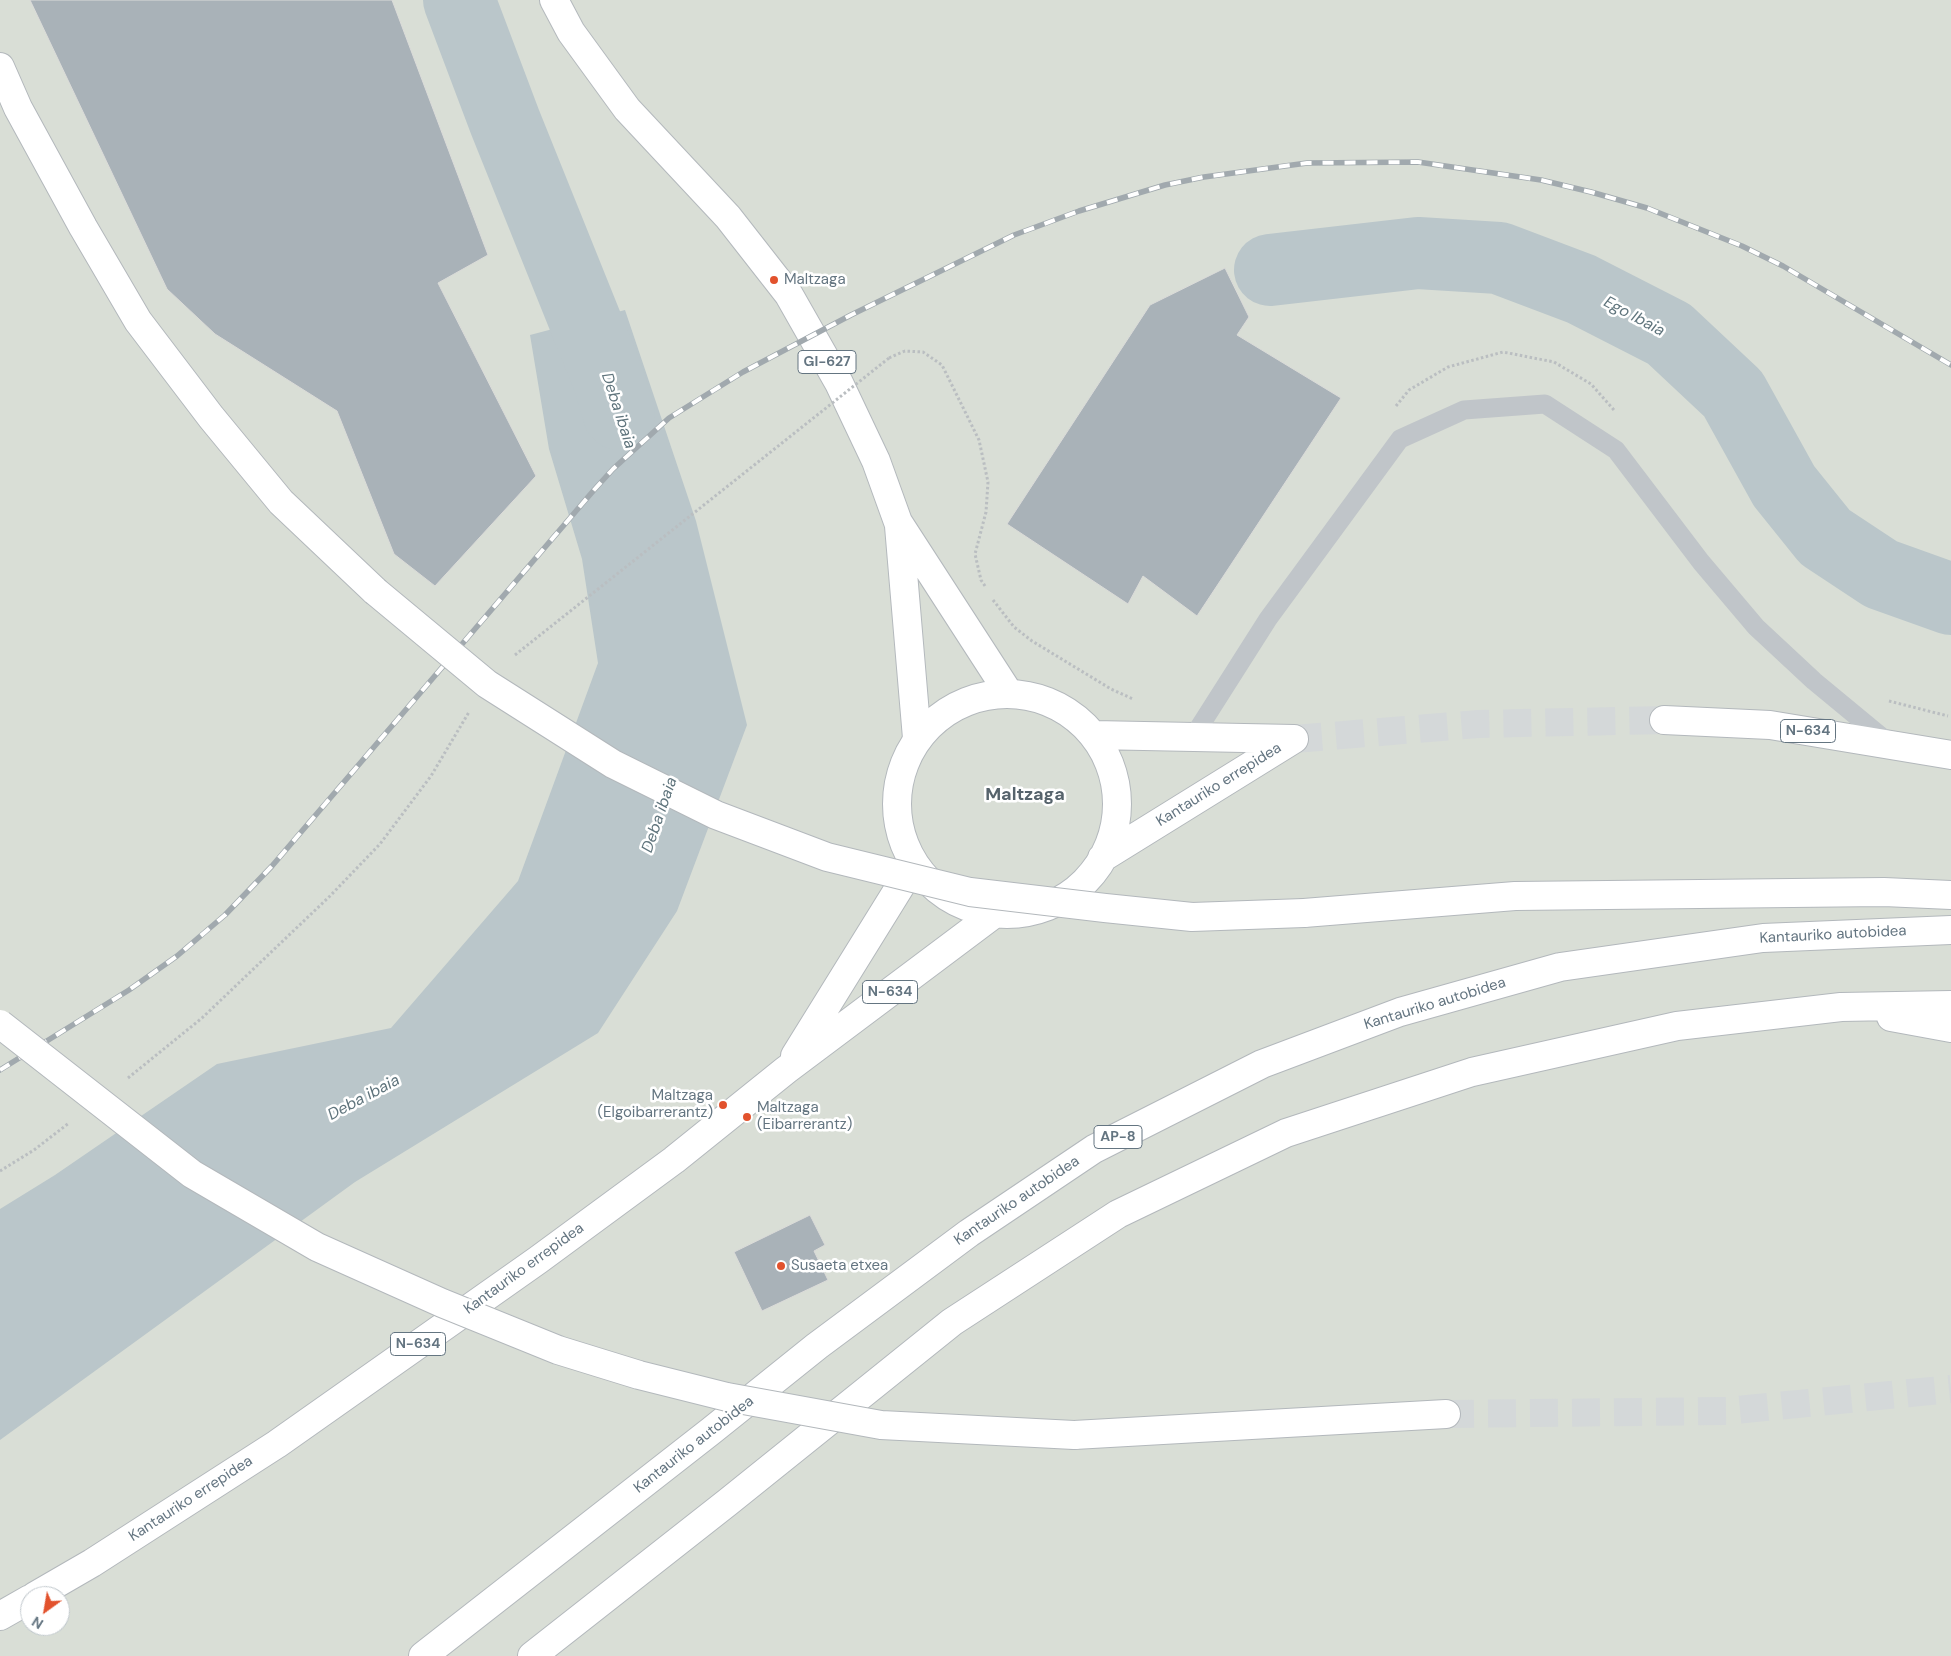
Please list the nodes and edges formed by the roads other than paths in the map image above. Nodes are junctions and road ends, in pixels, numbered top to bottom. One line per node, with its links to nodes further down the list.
1 (554, 0): 3 (main road, GI-627)
2 (0, 67): 13 (main road, bridge)
3 (898, 522): 4 (main road, GI-627); 8 (main road, GI-627)
4 (1008, 692): 6 (main road); 8 (main road)
5 (1664, 720): 9 (main road, N-634)
6 (1094, 735): 7 (main road, Kantauriko errepidea); 11 (main road)
7 (1193, 737): 9 (lane); 11 (main road, Kantauriko errepidea)
8 (917, 738): 12 (main road)
9 (1892, 745): 10 (main road, N-634)
10 (1951, 755)
11 (1102, 858): 14 (main road)
12 (914, 864): 14 (main road); 20 (main road, N-634)
13 (1951, 895)
14 (994, 914): 20 (main road, Kantauriko errepidea / N-634)
15 (1951, 930): 25 (main road, Kantauriko autobidea / AP-8)
16 (1951, 1005): 17 (main road)
17 (1841, 1007): 19 (main road); 26 (main road)
18 (0, 1024): 21 (main road, bridge)
19 (1951, 1028)
20 (786, 1070): 22 (main road, Kantauriko errepidea / N-634)
21 (1446, 1414)
22 (53, 1586)
23 (20, 1605): 24 (main road)
24 (0, 1616)
25 (423, 1656)
26 (532, 1656)

